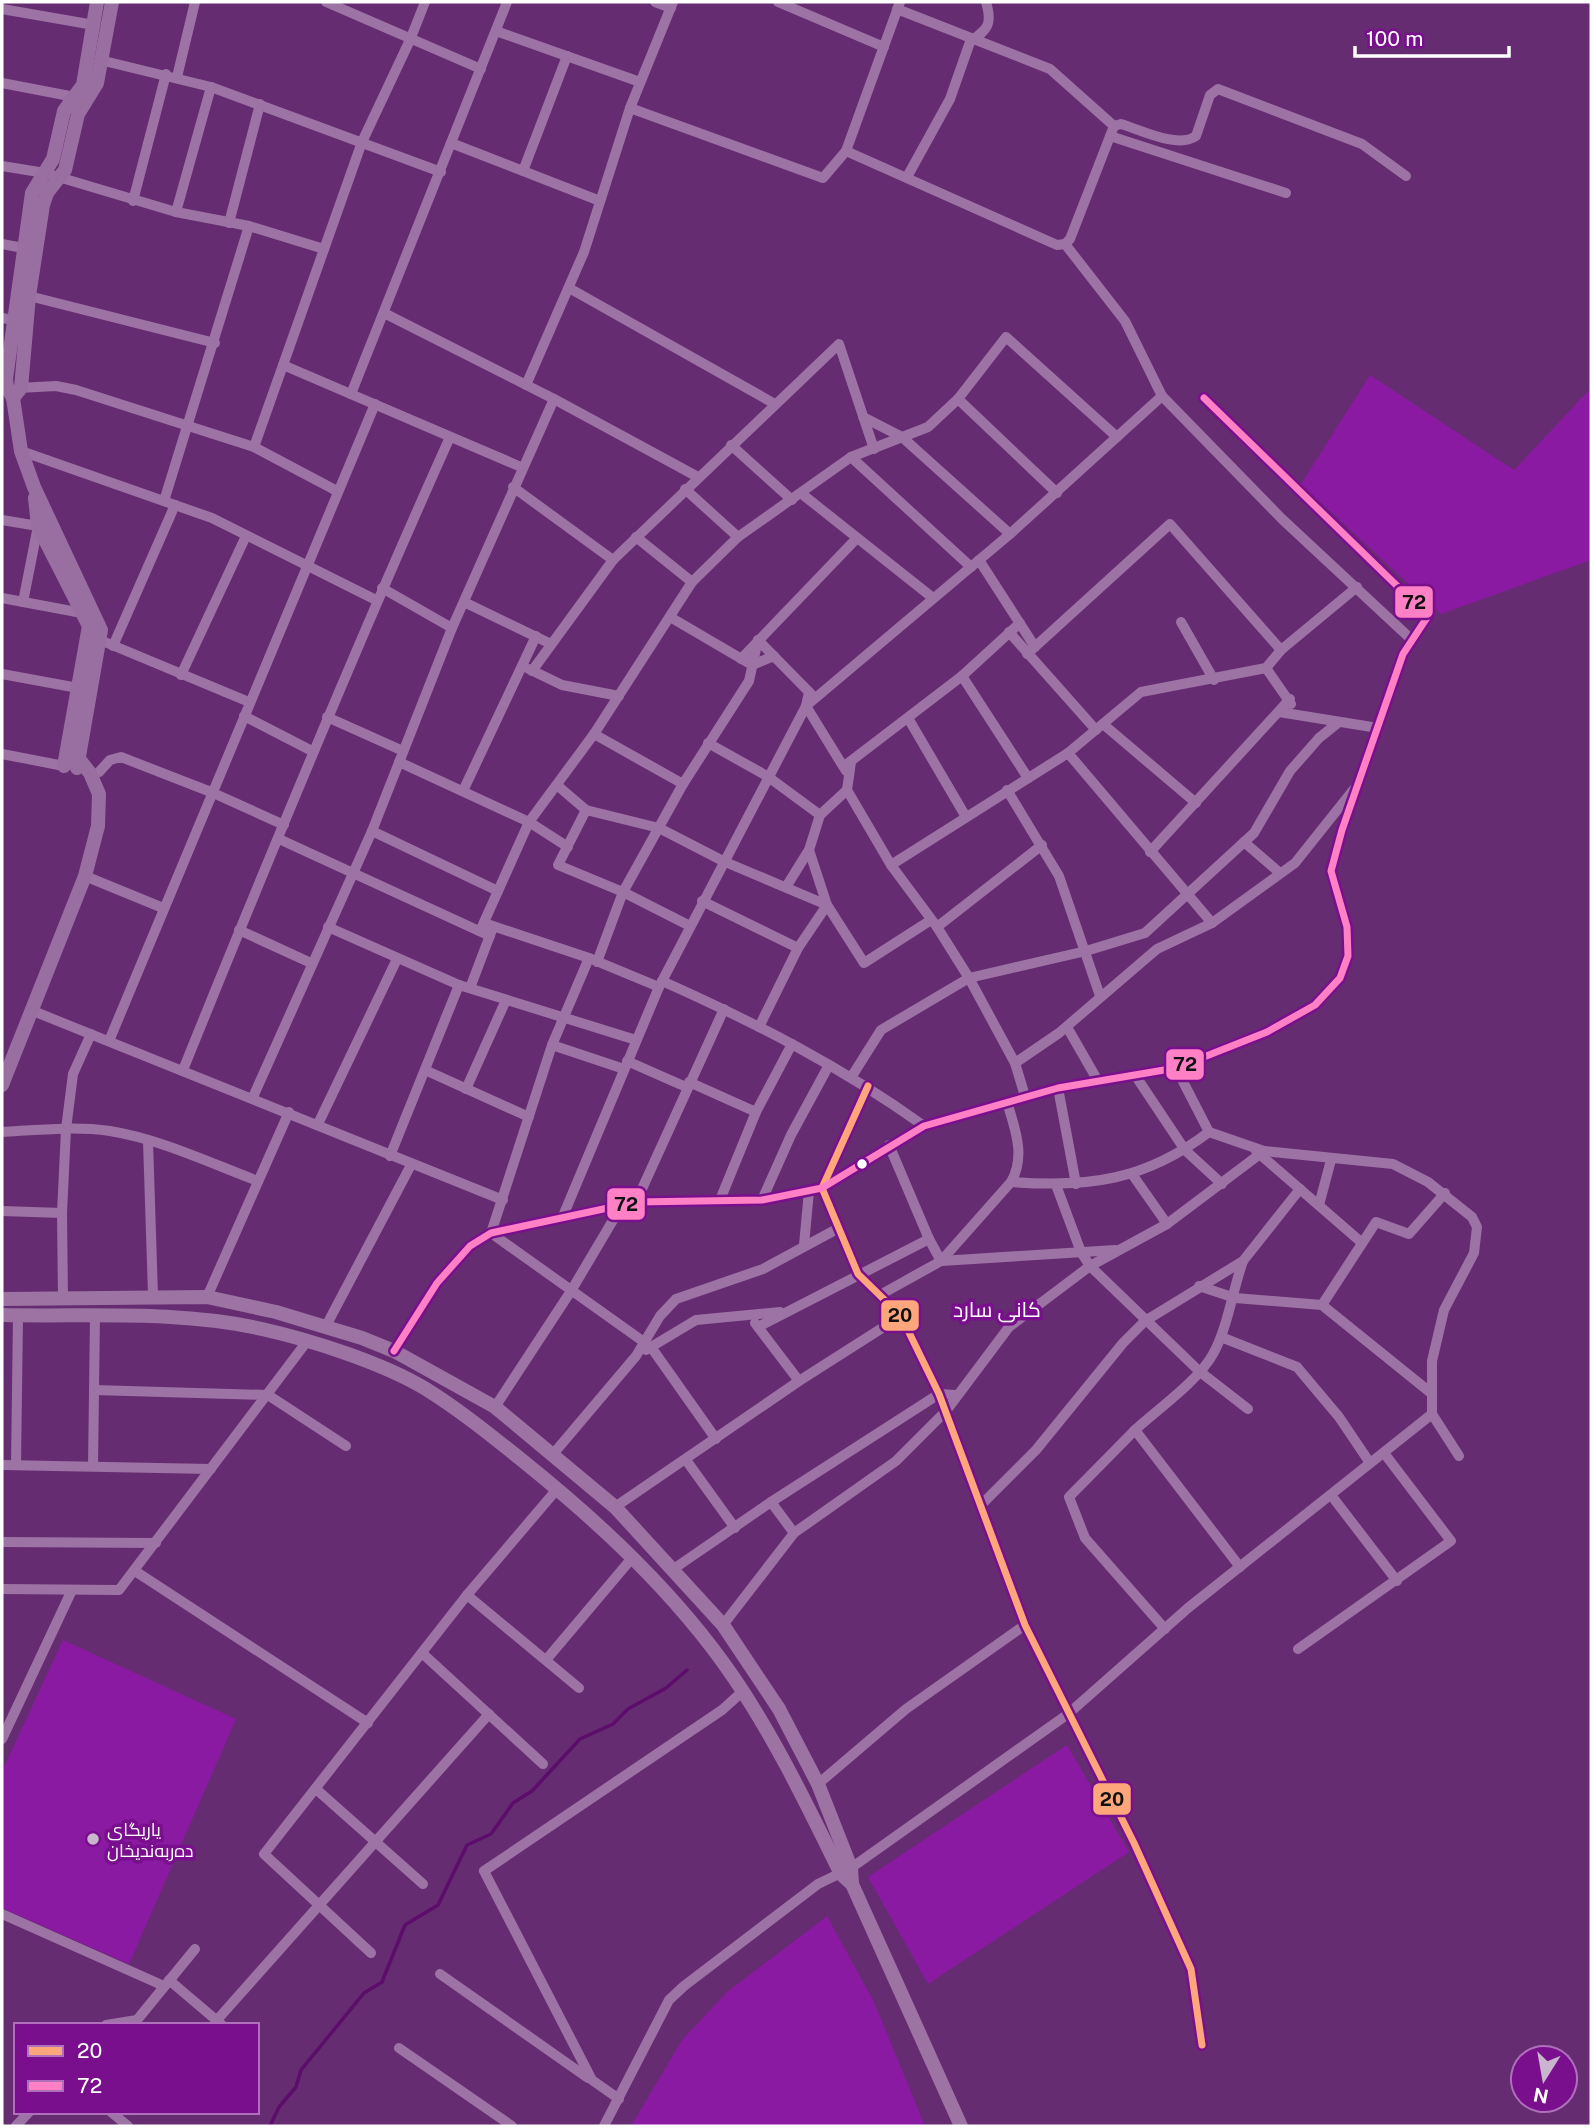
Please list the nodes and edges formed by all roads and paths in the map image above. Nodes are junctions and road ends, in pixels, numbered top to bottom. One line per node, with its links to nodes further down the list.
1 (97, 2): 15 (street)
2 (112, 2): 21 (street)
3 (195, 2): 23 (street)
4 (326, 2): 10 (street)
5 (425, 2): 18 (street)
6 (507, 2): 16 (street)
7 (655, 2): 11 (street)
8 (778, 2): 19 (street)
9 (986, 2): 17 (street)
10 (341, 5): 18 (street)
11 (672, 5): 24 (street)
12 (899, 5): 17 (street); 19 (street)
13 (17, 7): 14 (street); 15 (street)
14 (2, 9)
15 (94, 25): 27 (street)
16 (496, 31): 20 (street); 22 (street)
17 (976, 37): 30 (street); 39 (street)
18 (410, 40): 22 (street); 31 (street)
19 (884, 47): 33 (street)
20 (567, 56): 24 (street); 35 (street)
21 (100, 60): 23 (street); 27 (street)
22 (481, 69): 32 (street)
23 (171, 76): 26 (street); 42 (street)
24 (640, 82): 29 (street)
25 (2, 83): 27 (street)
26 (211, 87): 28 (street); 44 (street)
27 (82, 98): 37 (street); 40 (street)
28 (260, 104): 31 (street); 45 (street)
29 (630, 108): 33 (street); 43 (street)
30 (1112, 131): 38 (street); 41 (street); 48 (street)
31 (362, 142): 36 (street); 50 (street)
32 (451, 142): 35 (street); 36 (street)
33 (846, 151): 39 (street)
34 (2, 166): 37 (street)
35 (523, 171): 43 (street)
36 (441, 172): 53 (street)
37 (45, 173): 40 (street); 49 (street)
38 (1406, 176)
39 (907, 177): 48 (street)
40 (60, 178): 42 (street); 52 (street)
41 (1286, 193)
42 (132, 201): 44 (street)
43 (600, 201): 51 (street)
44 (176, 212): 45 (street)
45 (229, 223): 46 (street)
46 (249, 226): 50 (street); 55 (street)
47 (2, 244): 49 (street)
48 (1065, 244): 60 (street)
49 (23, 248): 54 (street)
50 (324, 248): 56 (street)
51 (569, 288): 57 (street); 65 (street)
52 (29, 296): 54 (street); 55 (street)
53 (384, 313): 57 (street); 59 (street)
54 (14, 320): 58 (street)
55 (215, 343): 67 (street)
56 (284, 365): 59 (street); 72 (street)
57 (526, 385): 61 (street)
58 (14, 391): 67 (street); 74 (street)
59 (351, 394): 64 (street)
60 (1162, 396): 70 (street); 99 (street)
61 (554, 398): 76 (street); 77 (street)
62 (1204, 398): 114 (street)
63 (958, 399): 69 (street); 70 (street); 82 (street)
64 (374, 404): 68 (street); 81 (street)
65 (775, 404): 66 (street); 71 (street)
66 (863, 417): 69 (street); 73 (street)
67 (188, 428): 72 (street); 85 (street)
68 (450, 437): 76 (street); 100 (street)
69 (902, 437): 73 (street); 90 (street)
70 (1117, 437): 82 (street)
71 (731, 445): 77 (street); 84 (street)
72 (254, 447): 81 (street)
73 (874, 449): 75 (street)
74 (21, 451): 78 (street); 85 (street)
75 (851, 457): 83 (street); 96 (street)
76 (521, 467): 79 (street)
77 (698, 477): 80 (street)
78 (34, 487): 88 (street); 89 (street)
79 (513, 487): 95 (street); 104 (street)
80 (685, 489): 92 (street); 93 (street)
81 (337, 491): 97 (street)
82 (1057, 492): 90 (street)
83 (802, 494): 84 (street); 94 (street)
84 (792, 500): 93 (street)
85 (164, 501): 86 (street)
86 (175, 505): 91 (street); 115 (street)
87 (2, 520): 88 (street)
88 (38, 526): 89 (street); 105 (street); 106 (street)
89 (54, 529): 106 (street)
90 (1010, 534): 96 (street)
91 (246, 536): 97 (street); 126 (street)
92 (636, 537): 95 (street); 98 (street)
93 (738, 537): 98 (street)
94 (857, 538): 102 (street); 113 (street)
95 (613, 560): 116 (street)
96 (975, 563): 102 (street); 109 (street)
97 (305, 565): 103 (street); 133 (street)
98 (692, 582): 107 (street)
99 (1357, 587): 114 (street); 118 (street)
100 (382, 588): 103 (street); 110 (street)
101 (2, 598): 105 (street)
102 (933, 598): 131 (street)
103 (376, 600): 138 (street)
104 (464, 601): 110 (street); 112 (street)
105 (23, 602): 106 (street)
106 (89, 614): 115 (street); 129 (street)
107 (670, 617): 120 (street); 130 (street)
108 (1181, 622): 128 (street)
109 (1020, 623): 111 (street); 117 (street)
110 (452, 628): 146 (street)
111 (1009, 632): 117 (street); 127 (street)
112 (536, 636): 116 (street); 121 (street); 124 (street)
113 (758, 640): 119 (street); 120 (street); 122 (street)
114 (1412, 640): 142 (street)
115 (107, 643): 126 (street); 150 (street)
116 (551, 644): 121 (street)
117 (1031, 650): 118 (street); 141 (street)
118 (1281, 650): 123 (street)
119 (774, 656): 122 (street); 131 (street)
120 (741, 659): 122 (street)
121 (540, 660): 124 (street)
122 (752, 665): 144 (street)
123 (1266, 668): 128 (street); 132 (street)
124 (532, 671): 130 (street); 159 (street)
125 (2, 674): 129 (street)
126 (181, 675): 133 (street)
127 (961, 676): 139 (street); 153 (street)
128 (1214, 680): 141 (street)
129 (78, 688): 150 (street)
130 (619, 695): 143 (street)
131 (812, 695): 134 (street)
132 (1290, 699): 135 (street); 136 (street)
133 (249, 702): 137 (street)
134 (806, 706): 151 (street); 152 (street)
135 (1279, 712): 136 (street); 162 (street)
136 (1292, 715): 140 (street)
137 (244, 716): 145 (street); 160 (street)
138 (327, 716): 145 (street); 146 (street)
139 (908, 718): 151 (street); 165 (street)
140 (1339, 722): 142 (street); 171 (street)
141 (1099, 727): 147 (street); 162 (street)
142 (1378, 728): 154 (street)
143 (594, 734): 155 (street); 156 (street)
144 (708, 743): 152 (street); 155 (street)
145 (312, 751): 167 (street)
146 (403, 751): 149 (street)
147 (1068, 753): 153 (street); 175 (street)
148 (2, 754): 150 (street)
149 (399, 762): 159 (street); 169 (street)
150 (81, 767): 160 (street); 161 (street); 161 (street)
151 (848, 768): 157 (street)
152 (767, 776): 164 (street); 176 (street)
153 (1028, 778): 158 (street)
154 (1360, 780): 179 (street); 219 (street)
155 (683, 784): 168 (street)
156 (558, 786): 163 (street); 166 (street)
157 (847, 790): 164 (street); 177 (street)
158 (1007, 790): 165 (street); 172 (street)
159 (463, 791): 166 (street)
160 (212, 792): 167 (street); 187 (street)
161 (99, 794): 180 (street)
162 (1196, 803): 175 (street)
163 (586, 810): 168 (street); 173 (street)
164 (820, 816): 174 (street)
165 (966, 817): 177 (street)
166 (529, 822): 173 (street); 182 (street)
167 (285, 825): 170 (street)
168 (659, 828): 176 (street); 183 (street)
169 (372, 831): 178 (street); 182 (street)
170 (279, 839): 178 (street); 193 (street)
171 (1244, 842): 179 (street); 184 (street)
172 (1042, 845): 189 (street); 197 (street)
173 (568, 846): 183 (street)
174 (809, 850): 181 (street); 186 (street)
175 (1150, 852): 184 (street)
176 (723, 861): 181 (street); 185 (street)
177 (891, 866): 189 (street)
178 (354, 871): 190 (street); 192 (street)
179 (1280, 873): 188 (street)
180 (85, 876): 187 (street); 207 (street)
181 (786, 887): 186 (street)
182 (498, 891): 190 (street)
183 (623, 892): 191 (street); 199 (street)
184 (1186, 895): 188 (street); 194 (street)
185 (702, 901): 191 (street); 195 (street)
186 (827, 905): 189 (street); 195 (street)
187 (163, 908): 212 (street)
188 (1212, 923): 196 (street)
189 (934, 924): 201 (street)
190 (487, 926): 199 (street); 203 (street)
191 (690, 926): 202 (street)
192 (328, 927): 198 (street); 200 (street)
193 (239, 930): 200 (street); 220 (street)
194 (1145, 933): 196 (street); 197 (street)
195 (798, 948): 209 (street)
196 (1157, 949): 204 (street)
197 (1086, 951): 201 (street); 204 (street)
198 (397, 960): 203 (street); 236 (street)
199 (593, 960): 202 (street); 208 (street)
200 (311, 963): 231 (street)
201 (969, 978): 216 (street); 223 (street)
202 (661, 984): 206 (street); 213 (street)
203 (464, 987): 205 (street); 221 (street)
204 (1100, 996): 210 (street)
205 (506, 1000): 208 (street); 229 (street)
206 (724, 1009): 209 (street); 226 (street)
207 (33, 1012): 211 (street); 225 (street)
208 (564, 1015): 213 (street); 215 (street)
209 (759, 1027): 214 (street)
210 (1067, 1027): 216 (street); 224 (street)
211 (91, 1034): 212 (street); 238 (street)
212 (110, 1041): 220 (street)
213 (636, 1041): 217 (street)
214 (792, 1044): 218 (street); 234 (street)
215 (552, 1045): 217 (street); 235 (street)
216 (1015, 1063): 230 (street)
217 (626, 1065): 226 (street); 266 (street)
218 (830, 1065): 223 (street); 260 (street)
219 (1177, 1068): 222 (street); 240 (street)
220 (183, 1070): 231 (street)
221 (425, 1070): 229 (street); 245 (street)
222 (1135, 1075): 224 (street); 243 (street)
223 (852, 1076): 227 (street)
224 (1098, 1081): 228 (street)
225 (2, 1085)
226 (687, 1085): 234 (street); 261 (street)
227 (868, 1086): 237 (street); 254 (street)
228 (1058, 1088): 230 (street); 251 (street)
229 (466, 1089): 235 (street)
230 (1025, 1096): 232 (street)
231 (253, 1097): 233 (street)
232 (1007, 1102): 237 (street); 250 (street)
233 (289, 1112): 236 (street); 249 (street)
234 (756, 1112): 259 (street)
235 (529, 1117): 258 (street)
236 (318, 1125): 245 (street)
237 (924, 1126): 242 (street)
238 (66, 1129): 239 (street); 241 (street); 265 (street)
239 (2, 1132)
240 (1209, 1132): 243 (street); 244 (street)
241 (148, 1141): 249 (street); 281 (street)
242 (889, 1145): 254 (street); 270 (street)
243 (1185, 1150): 248 (street); 252 (street)
244 (1258, 1151): 246 (street); 252 (street); 255 (street)
245 (390, 1156): 247 (street)
246 (1331, 1160): 257 (street); 263 (street)
247 (411, 1165): 258 (street); 296 (street)
248 (1132, 1174): 251 (street); 267 (street)
249 (258, 1181): 284 (street)
250 (1011, 1182): 253 (street); 275 (street)
251 (1076, 1184): 253 (street)
252 (1222, 1184): 267 (street)
253 (1056, 1185): 274 (street)
254 (822, 1188): 256 (street); 268 (street)
255 (1300, 1189): 263 (street); 276 (street)
256 (809, 1191): 260 (street); 272 (street)
257 (1445, 1193): 271 (street); 305 (street)
258 (503, 1200): 269 (street)
259 (720, 1200): 260 (street); 261 (street)
260 (762, 1200)
261 (636, 1202): 262 (street)
262 (622, 1205): 266 (street); 280 (street)
263 (1319, 1205): 271 (street)
264 (2, 1211): 265 (street)
265 (62, 1213): 286 (street)
266 (563, 1216): 269 (street)
267 (1167, 1224): 273 (street)
268 (837, 1229): 272 (street); 278 (street)
269 (492, 1233): 280 (street); 301 (street)
270 (929, 1239): 275 (street); 278 (street)
271 (1362, 1242): 287 (street)
272 (804, 1245): 300 (street)
273 (1120, 1250): 274 (street); 277 (street)
274 (1081, 1252): 275 (street); 277 (street)
275 (941, 1261): 282 (street)
276 (1243, 1261): 279 (street); 283 (street)
277 (1090, 1266): 295 (street); 308 (street)
278 (858, 1274): 282 (street); 288 (street)
279 (1199, 1286): 283 (street); 295 (street)
280 (570, 1291): 300 (street); 309 (street)
281 (148, 1295): 284 (main road); 286 (main road); 292 (main road)
282 (880, 1295): 293 (street)
283 (1230, 1296): 287 (street); 298 (street)
284 (207, 1297): 296 (main road)
285 (2, 1299): 286 (main road)
286 (63, 1299)
287 (1322, 1305): 305 (street)
288 (788, 1311): 290 (street); 297 (street)
289 (2, 1315): 291 (main road)
290 (750, 1315): 297 (street); 300 (street)
291 (18, 1316): 294 (main road); 322 (street)
292 (143, 1316): 294 (main road); 299 (main road)
293 (901, 1316): 303 (street); 306 (street)
294 (95, 1317): 304 (street)
295 (1145, 1321): 302 (street); 328 (street)
296 (326, 1326): 301 (main road)
297 (758, 1327): 303 (street)
298 (1222, 1337): 302 (street); 320 (street)
299 (308, 1340): 307 (street); 325 (main road)
300 (648, 1344): 314 (street); 316 (street)
301 (394, 1351): 309 (main road)
302 (1199, 1371): 310 (street); 313 (street)
303 (799, 1381): 314 (street)
304 (94, 1390): 307 (street); 323 (street)
305 (1431, 1393): 312 (street)
306 (939, 1394): 308 (street); 311 (street); 327 (street)
307 (268, 1395): 315 (street); 324 (street)
308 (956, 1395): 311 (street)
309 (495, 1407): 316 (main road)
310 (1248, 1409)
311 (946, 1410): 328 (street); 331 (street)
312 (1432, 1413): 317 (street); 318 (street)
313 (1135, 1430): 337 (street); 346 (street)
314 (716, 1439): 319 (street)
315 (346, 1446)
316 (554, 1453): 329 (main road)
317 (1384, 1453): 320 (street); 340 (street)
318 (1459, 1456)
319 (686, 1460): 329 (street); 330 (street)
320 (1370, 1463): 326 (street)
321 (2, 1465): 322 (street)
322 (16, 1465): 323 (street)
323 (93, 1466): 324 (street)
324 (211, 1469): 334 (street)
325 (558, 1488): 335 (main road); 343 (street)
326 (1331, 1495): 337 (street); 340 (street)
327 (771, 1502): 330 (street); 331 (street)
328 (981, 1505): 345 (street)
329 (615, 1507): 332 (main road)
330 (735, 1528): 338 (street)
331 (794, 1533): 344 (street)
332 (640, 1534): 335 (main road); 336 (main road)
333 (2, 1542): 334 (street)
334 (156, 1544): 339 (street)
335 (633, 1558): 336 (main road); 349 (street); 351 (main road)
336 (661, 1558): 338 (main road)
337 (1240, 1567): 346 (street)
338 (672, 1570): 344 (main road)
339 (135, 1571): 342 (street); 354 (street)
340 (1397, 1581): 347 (street)
341 (2, 1589): 342 (street)
342 (72, 1590): 355 (street)
343 (467, 1595): 348 (street); 349 (street)
344 (723, 1625): 357 (main road)
345 (1026, 1625): 353 (street); 357 (street)
346 (1165, 1629): 353 (street)
347 (1298, 1649)
348 (422, 1653): 352 (street); 354 (street)
349 (546, 1660): 350 (street)
350 (579, 1688)
351 (742, 1692): 360 (main road); 372 (street)
352 (489, 1714): 356 (street); 359 (street)
353 (1068, 1714): 360 (street); 370 (street)
354 (368, 1723): 358 (street)
355 (2, 1739)
356 (543, 1764)
357 (818, 1784): 360 (main road)
358 (316, 1789): 359 (street); 362 (street)
359 (376, 1842): 361 (street); 362 (street)
360 (848, 1875): 373 (street); 376 (main road)
361 (423, 1885)
362 (319, 1905): 365 (street); 369 (street)
363 (2, 1914): 367 (street)
364 (195, 1949): 367 (street)
365 (370, 1953)
366 (440, 1974): 372 (street)
367 (166, 1983): 368 (street); 369 (street)
368 (118, 2023)
369 (220, 2023)
370 (1202, 2045)
371 (399, 2048): 374 (street)
372 (592, 2080): 373 (street)
373 (619, 2099): 375 (street)
374 (512, 2126)
375 (604, 2126)
376 (961, 2126)

